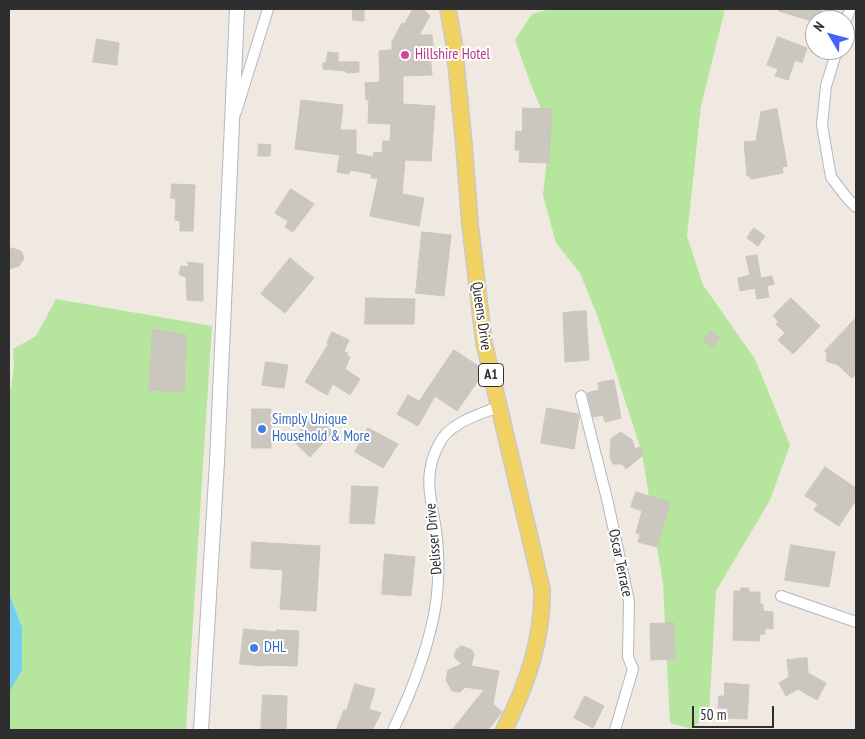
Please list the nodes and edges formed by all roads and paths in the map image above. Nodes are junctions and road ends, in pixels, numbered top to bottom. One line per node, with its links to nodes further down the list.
1 (237, 9): 5 (main road)
2 (268, 9): 5 (street)
3 (448, 9): 8 (main road, Queens Drive / A1)
4 (834, 60): 6 (street)
5 (231, 130): 11 (main road)
6 (856, 208)
7 (581, 396): 14 (street, Oscar Terrace)
8 (498, 406): 12 (street, Delisser Drive); 13 (main road, Queens Drive / A1)
9 (781, 596): 10 (street)
10 (856, 622)
11 (202, 730)
12 (393, 730)
13 (504, 730)
14 (615, 730)

